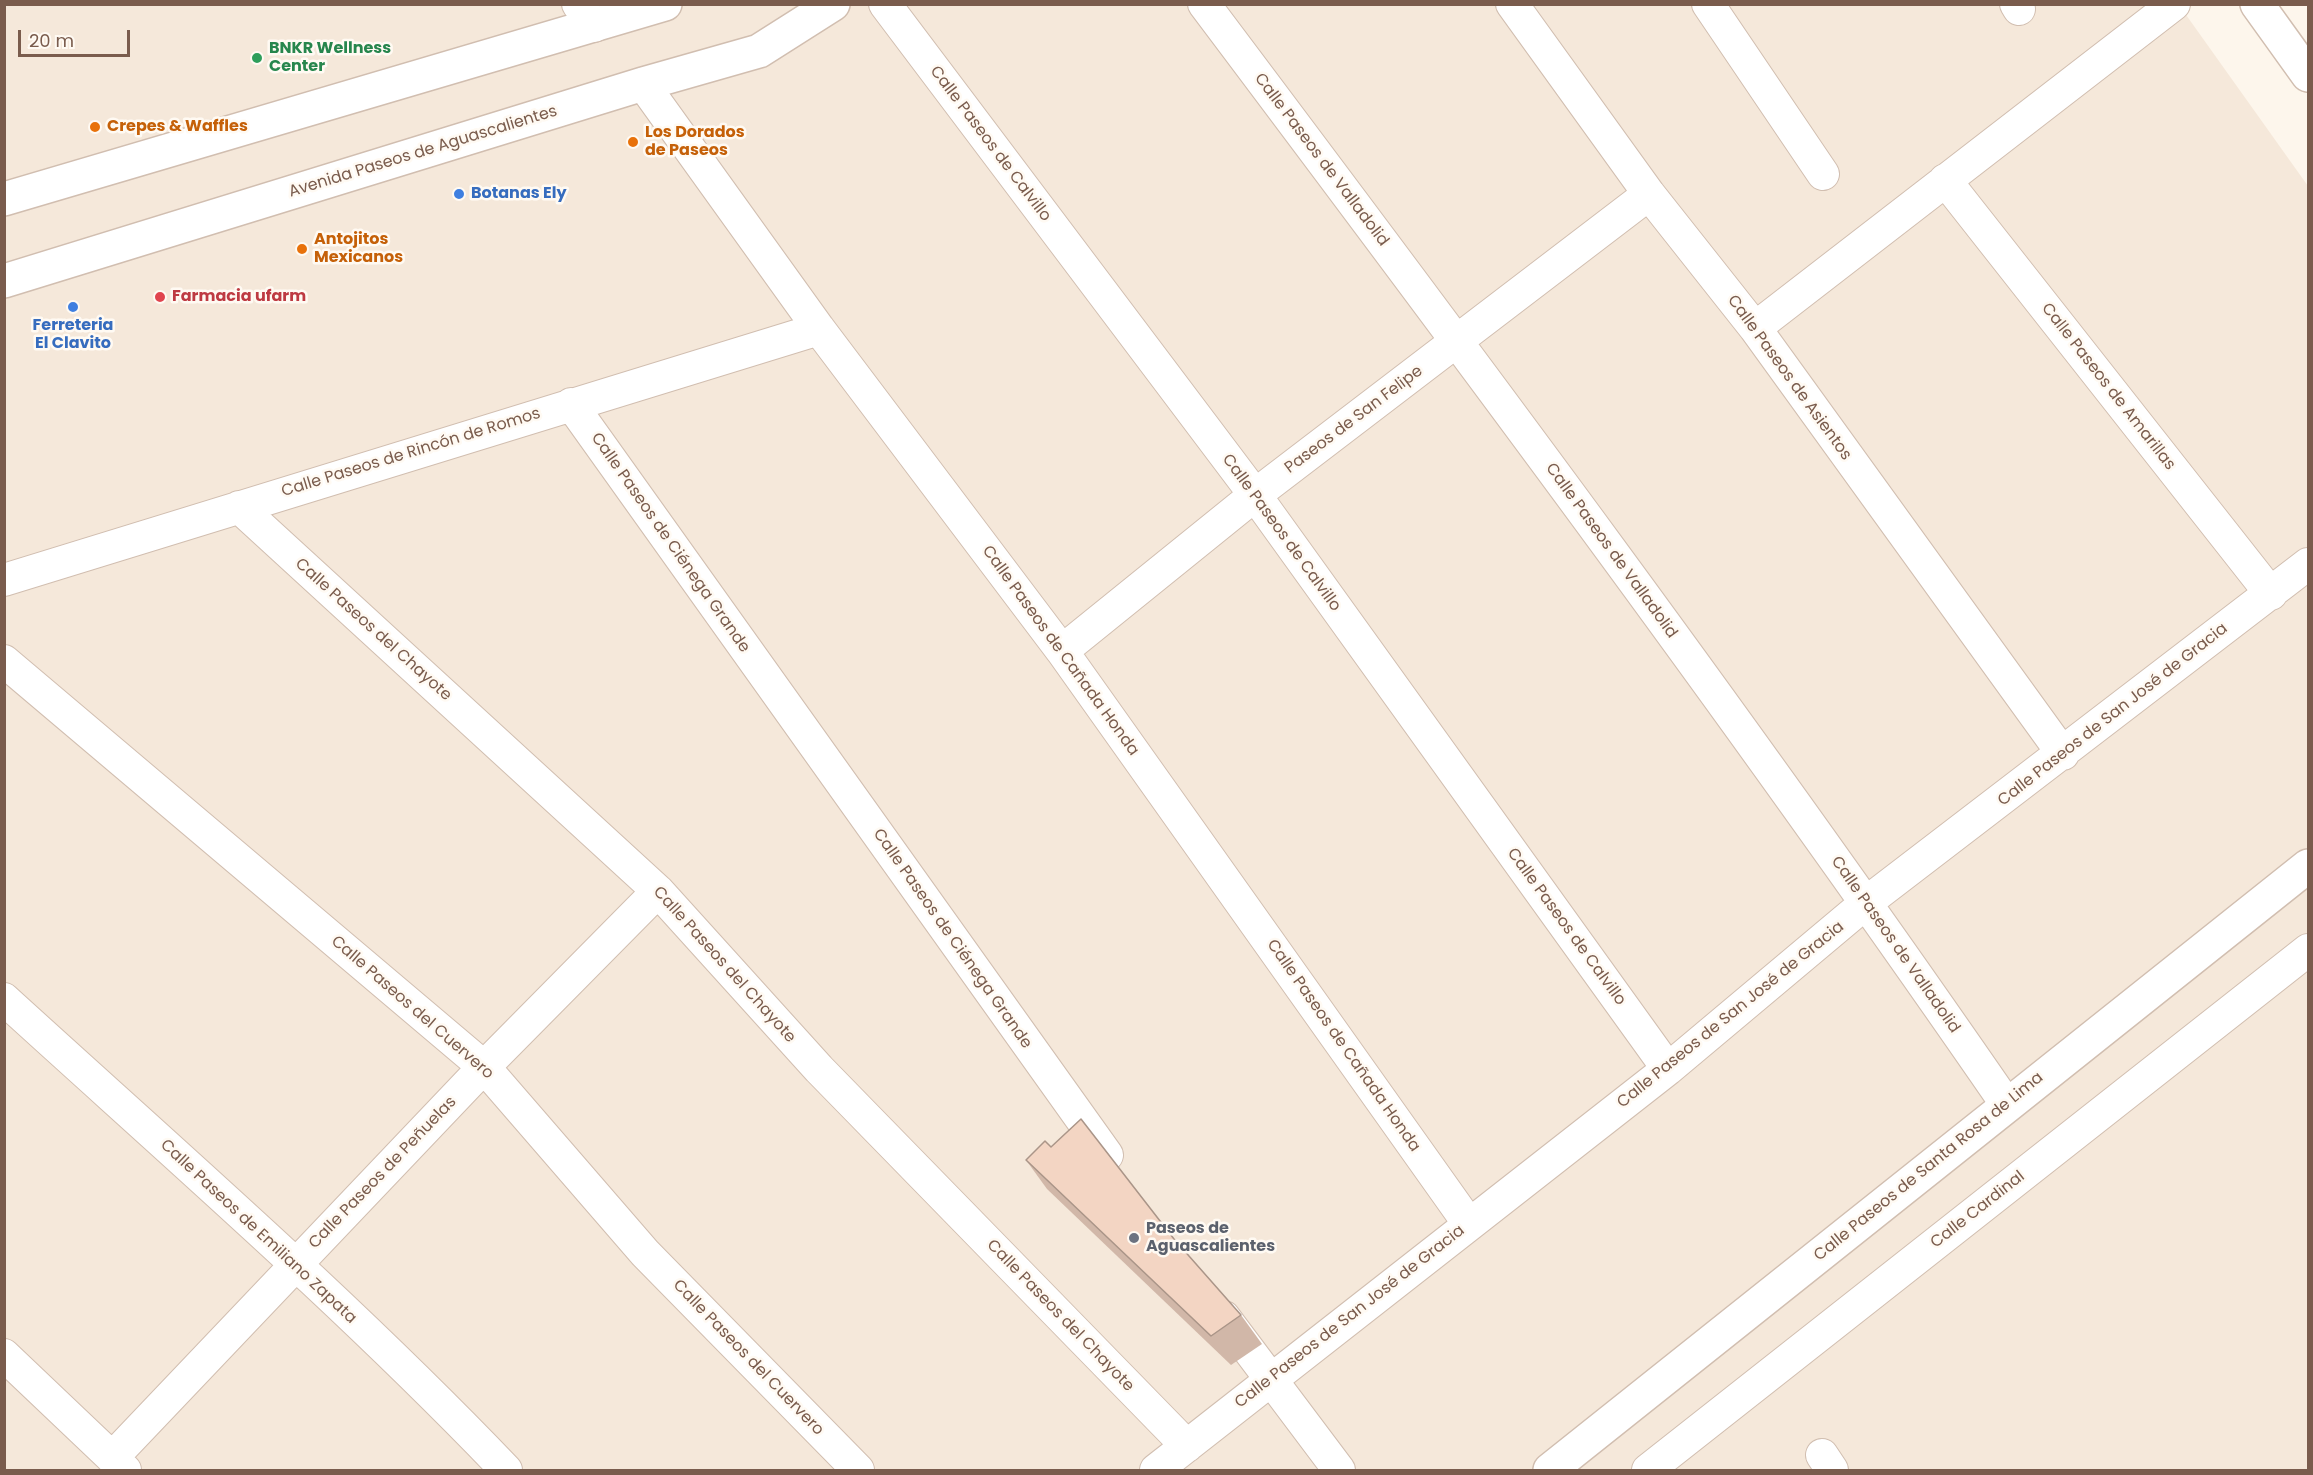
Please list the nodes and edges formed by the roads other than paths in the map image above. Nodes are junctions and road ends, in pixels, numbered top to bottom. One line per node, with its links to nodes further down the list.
1 (665, 4): 9 (street)
2 (834, 4): 11 (street, Avenida Paseos de Aguascalientes)
3 (885, 4): 21 (street, Calle Paseos de Calvillo)
4 (1204, 4): 19 (street, Calle Paseos de Valladolid)
5 (1512, 4): 14 (street, Calle Paseos de Asientos)
6 (1708, 4): 12 (street)
7 (2174, 4): 13 (street)
8 (2257, 4): 10 (street)
9 (586, 15): 15 (street)
10 (2308, 75)
11 (643, 84): 16 (street, Avenida Paseos de Aguascalientes); 17 (street, Calle Paseos de Cañada Honda)
12 (1823, 174)
13 (1945, 180): 18 (street); 25 (street, Calle Paseos de Amarillas)
14 (1649, 194): 18 (street, Calle Paseos de Asientos); 19 (street, Paseos de San Felipe)
15 (4, 199)
16 (4, 281)
17 (819, 328): 20 (street, Calle Paseos de Rincón de Romos); 26 (street, Calle Paseos de Cañada Honda)
18 (1755, 328): 28 (street, Calle Paseos de Asientos)
19 (1458, 341): 21 (street, Paseos de San Felipe); 31 (street, Calle Paseos de Valladolid)
20 (571, 404): 22 (street, Calle Paseos de Rincón de Romos); 37 (street, Calle Paseos de Ciénega Grande)
21 (1255, 495): 26 (street, Paseos de San Felipe); 35 (street, Calle Paseos de Calvillo)
22 (239, 507): 24 (street, Calle Paseos de Rincón de Romos); 30 (street, Calle Paseos del Chayote)
23 (2308, 564): 25 (street, Calle Paseos de San José de Gracia)
24 (4, 579)
25 (2271, 594): 28 (street, Calle Paseos de San José de Gracia)
26 (1062, 651): 38 (street, Calle Paseos de Cañada Honda)
27 (4, 661): 34 (street, Calle Paseos del Cuervero)
28 (2063, 754): 31 (street, Calle Paseos de San José de Gracia)
29 (2308, 866): 36 (street, Calle Paseos de Santa Rosa de Lima)
30 (658, 891): 34 (street, Calle Paseos de Peñuelas); 43 (street, Calle Paseos del Chayote)
31 (1867, 902): 35 (street, Calle Paseos de San José de Gracia); 36 (street, Calle Paseos de Valladolid)
32 (2308, 950): 50 (street, Calle Cardinal)
33 (4, 999): 39 (street, Calle Paseos de Emiliano Zapata)
34 (484, 1067): 39 (street, Calle Paseos de Peñuelas); 46 (street, Calle Paseos del Cuervero)
35 (1668, 1069): 38 (street, Calle Paseos de San José de Gracia)
36 (2007, 1105): 49 (street, Calle Paseos de Santa Rosa de Lima)
37 (1126, 1181)
38 (1469, 1224): 42 (street, Calle Paseos de San José de Gracia)
39 (296, 1264): 44 (street, Calle Paseos de Peñuelas); 45 (street, Calle Paseos de Emiliano Zapata)
40 (1208, 1295): 42 (street)
41 (4, 1355): 44 (street)
42 (1270, 1380): 43 (street, Calle Paseos de San José de Gracia); 48 (street)
43 (1187, 1446): 47 (street, Calle Paseos de San José de Gracia)
44 (118, 1464)
45 (506, 1470)
46 (858, 1470)
47 (1156, 1470)
48 (1339, 1470)
49 (1550, 1470)
50 (1648, 1470)

